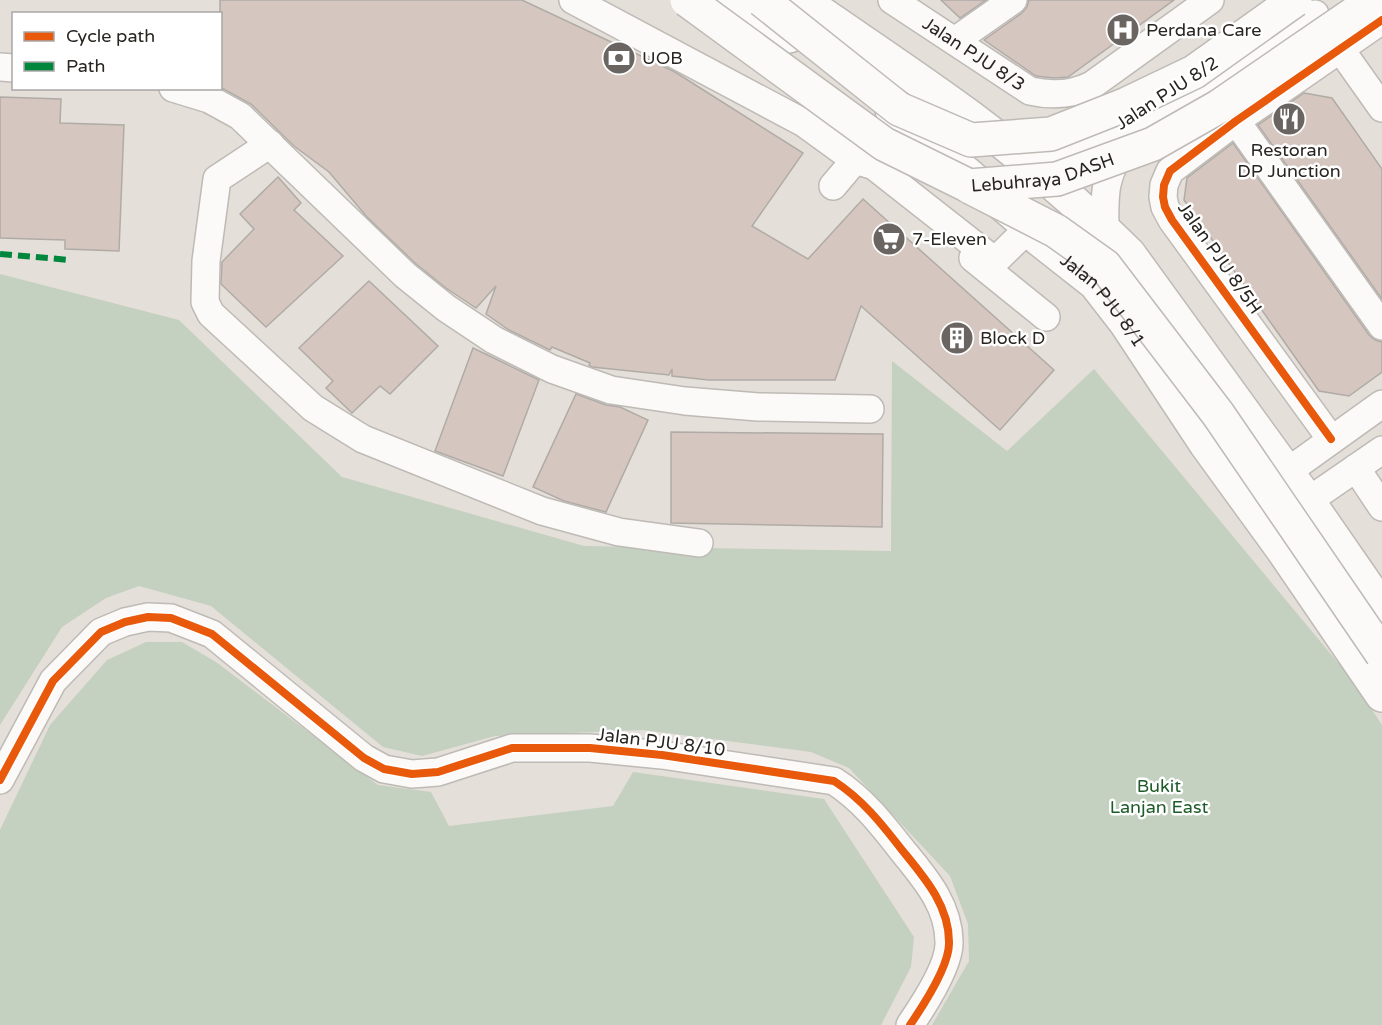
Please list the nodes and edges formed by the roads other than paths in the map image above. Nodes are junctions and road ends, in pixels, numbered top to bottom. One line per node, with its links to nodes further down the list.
1 (573, 0): 19 (street)
2 (687, 0): 21 (main road, Lebuhraya DASH, bridge)
3 (727, 0): 23 (main road, Jalan PJU 8/1)
4 (762, 0): 10 (main road, Lebuhraya DASH, bridge)
5 (802, 0): 18 (main road)
6 (892, 0): 12 (street, Jalan PJU 8/3)
7 (1013, 0): 12 (street)
8 (1210, 0): 12 (street, Jalan PJU 8/3)
9 (1374, 0): 21 (main road, Lebuhraya DASH, bridge)
10 (1307, 3): 13 (street); 18 (street, Jalan PJU 8/2); 22 (street, Jalan PJU 8/2)
11 (1382, 20): 13 (street, Jalan PJU 8/5H)
12 (956, 40)
13 (1341, 50): 15 (street); 16 (street, Jalan PJU 8/5H)
14 (180, 90): 17 (street)
15 (1382, 108)
16 (1236, 121): 26 (street); 29 (street, Jalan PJU 8/5H)
17 (270, 144): 28 (street); 35 (street)
18 (1011, 149): 22 (main road)
19 (855, 160): 20 (street); 23 (street); 24 (street)
20 (833, 186)
21 (969, 186): 37 (main road, bridge)
22 (1106, 231): 32 (main road)
23 (1034, 233): 24 (street); 38 (main road, Jalan PJU 8/1)
24 (998, 277): 25 (street)
25 (1046, 317)
26 (1382, 326)
27 (1382, 404): 29 (street)
28 (870, 409)
29 (1331, 439): 32 (street)
30 (1382, 450): 31 (street)
31 (1356, 468): 33 (street); 34 (street)
32 (1287, 472): 33 (main road)
33 (1308, 501): 36 (main road)
34 (1382, 507)
35 (699, 543)
36 (1382, 608)
37 (1382, 654)
38 (1382, 695)
39 (0, 780): 40 (street, Jalan PJU 8/10)
40 (910, 1025)

